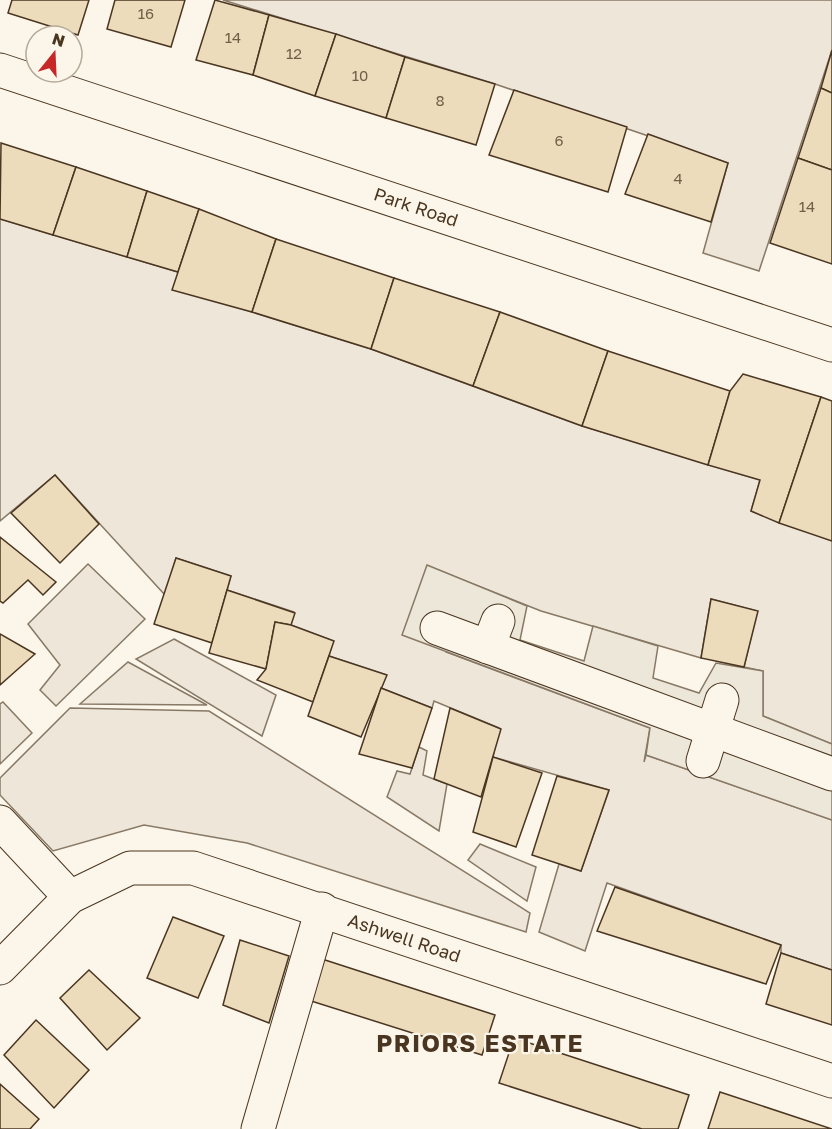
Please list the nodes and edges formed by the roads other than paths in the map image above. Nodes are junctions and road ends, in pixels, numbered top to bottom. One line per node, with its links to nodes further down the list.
1 (0, 70): 2 (street, Park Road)
2 (832, 345)
3 (437, 628): 4 (street)
4 (718, 715): 5 (street); 6 (street)
5 (703, 761)
6 (832, 774)
7 (0, 822): 8 (street)
8 (70, 897): 9 (street, Ashwell Road); 10 (street, Ashwell Road)
9 (322, 909): 11 (street, Ashwell Road); 12 (street)
10 (0, 968)
11 (832, 1081)
12 (258, 1129)

